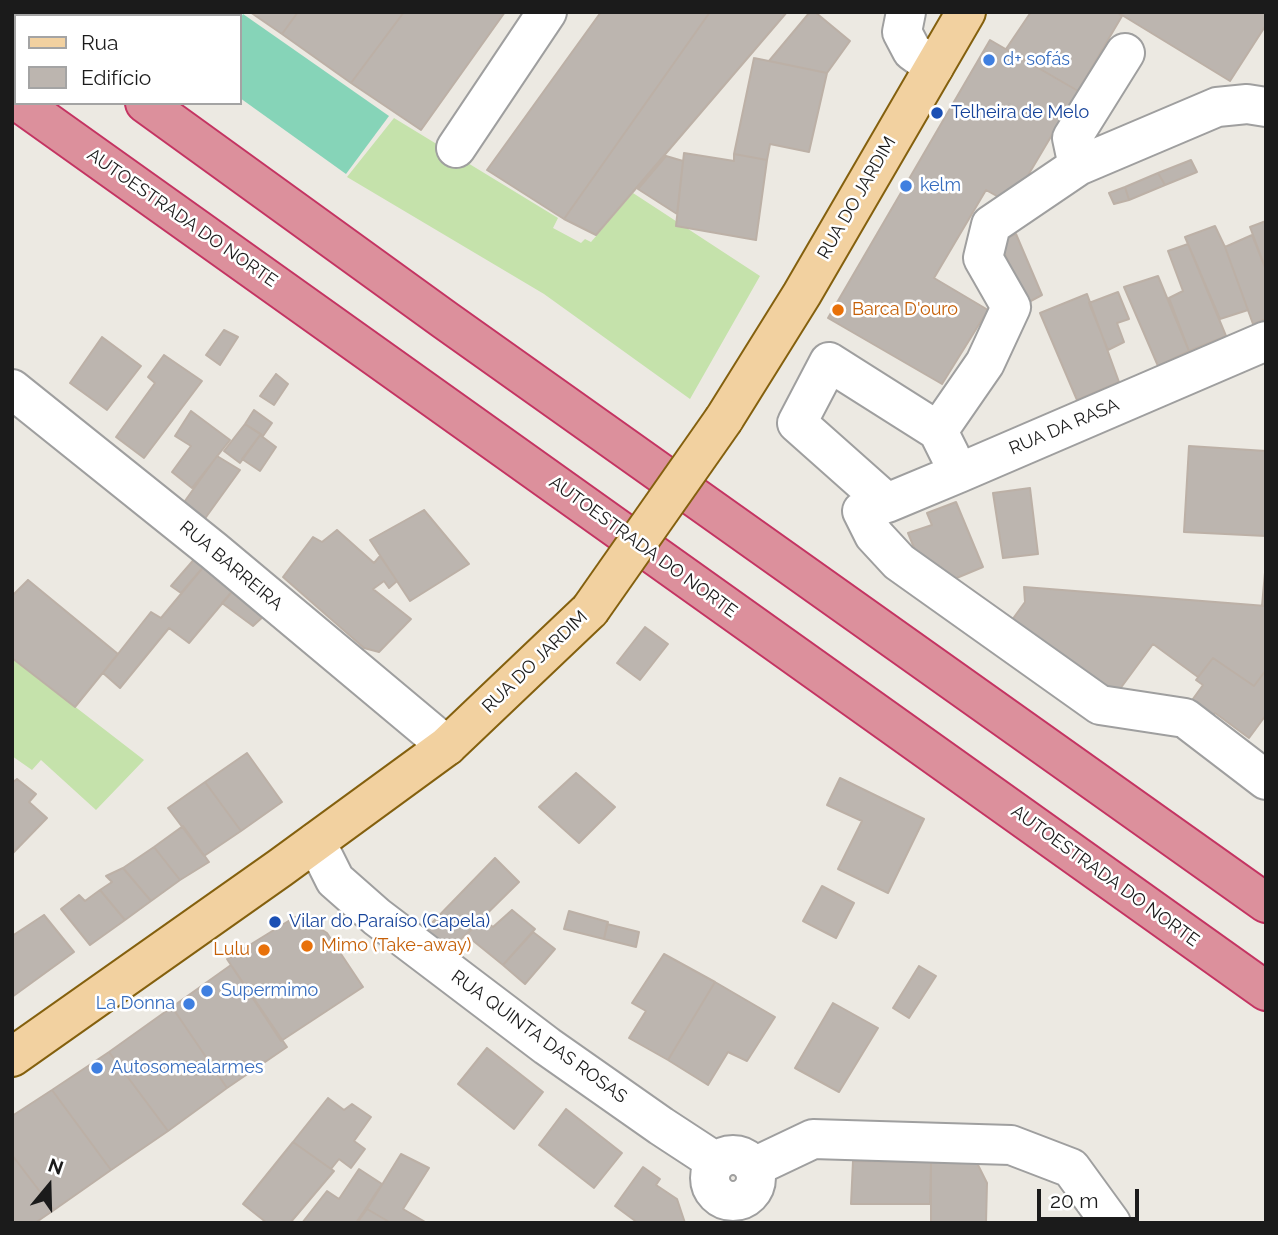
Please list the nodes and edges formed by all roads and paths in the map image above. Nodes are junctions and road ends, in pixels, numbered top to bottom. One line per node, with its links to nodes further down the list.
1 (547, 12): 9 (street)
2 (906, 12): 5 (street)
3 (966, 12): 5 (main road, RUA DO JARDIM)
4 (1125, 53): 10 (street)
5 (933, 66): 16 (main road, RUA DO JARDIM, bridge)
6 (23, 105): 20 (highway, AUTOESTRADA DO NORTE)
7 (148, 105): 19 (highway)
8 (1266, 107): 10 (street)
9 (456, 148)
10 (1078, 166): 13 (street)
11 (1266, 341): 14 (street, RUA DA RASA)
12 (12, 389): 16 (street, RUA BARREIRA)
13 (938, 431): 14 (street); 15 (street)
14 (959, 472): 15 (street, RUA DA RASA)
15 (874, 507): 17 (street)
16 (447, 746): 18 (main road, RUA DO JARDIM)
17 (1266, 780)
18 (316, 842): 21 (main road, RUA DO JARDIM); 22 (street, RUA QUINTA DAS ROSAS)
19 (1266, 903)
20 (1266, 991)
21 (12, 1057)
22 (716, 1162): 23 (street); 24 (street)
23 (754, 1167): 24 (street); 25 (street)
24 (739, 1212)
25 (1111, 1223)

